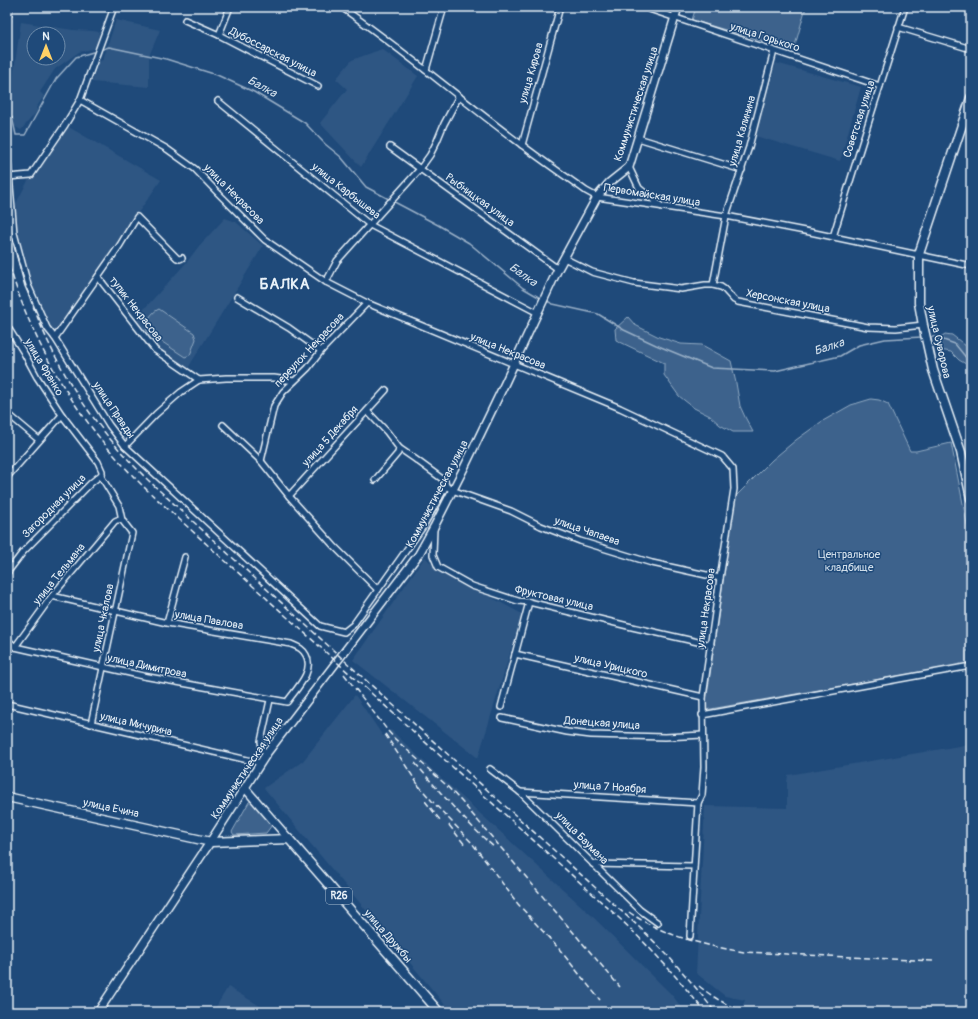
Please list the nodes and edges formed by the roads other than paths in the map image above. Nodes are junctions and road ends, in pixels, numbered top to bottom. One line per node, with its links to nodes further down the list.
1 (114, 7): 20 (street)
2 (230, 7): 12 (street, Дубоссарская улица)
3 (340, 7): 15 (street, Первомайская улица)
4 (444, 7): 15 (street)
5 (560, 7): 24 (street, улица Кирова)
6 (642, 7): 9 (street, улица Горького)
7 (678, 7): 9 (main road, Коммунистическая улица)
8 (905, 7): 11 (street, Советская улица)
9 (675, 18): 14 (street, улица Горького); 23 (main road, Коммунистическая улица)
10 (184, 20): 12 (street, Дубоссарская улица)
11 (898, 28): 13 (street); 17 (street, Советская улица)
12 (219, 35): 16 (street, Дубоссарская улица)
13 (971, 49)
14 (774, 51): 17 (street, улица Горького); 29 (street, улица Калинина)
15 (426, 70): 18 (street, Первомайская улица)
16 (318, 86)
17 (880, 86): 35 (street, Советская улица)
18 (459, 96): 24 (street, Первомайская улица); 28 (street)
19 (971, 98): 36 (main road, улица Суворова)
20 (80, 100): 30 (street); 42 (street, улица Некрасова)
21 (218, 101): 34 (street, улица Карбышева)
22 (8, 122): 26 (street, улица Правды)
23 (638, 138): 27 (main road, Коммунистическая улица); 29 (street)
24 (522, 145): 31 (street, Первомайская улица)
25 (390, 147): 28 (street, Рыбницкая улица)
26 (8, 162): 30 (street, улица Правды)
27 (629, 167): 31 (main road, Коммунистическая улица); 32 (street)
28 (420, 169): 34 (street); 40 (street, Рыбницкая улица)
29 (742, 170): 33 (street, улица Калинина)
30 (8, 177): 49 (street, улица Правды)
31 (597, 197): 32 (street, Первомайская улица); 38 (main road, Коммунистическая улица)
32 (662, 207): 33 (street, Первомайская улица)
33 (726, 216): 35 (street, Первомайская улица); 43 (street, улица Калинина)
34 (370, 225): 42 (street); 46 (street, улица Карбышева)
35 (833, 237): 36 (street, Первомайская улица)
36 (919, 254): 39 (street, Первомайская улица); 47 (main road, улица Суворова)
37 (182, 258): 41 (street)
38 (564, 258): 40 (main road, Коммунистическая улица); 43 (street)
39 (971, 266)
40 (558, 269): 46 (main road, Коммунистическая улица)
41 (98, 277): 49 (street); 52 (street, тупик Некрасова)
42 (326, 282): 45 (street, улица Некрасова)
43 (713, 285): 47 (street, Херсонская улица)
44 (237, 297): 50 (street)
45 (367, 303): 50 (street, переулок Некрасова); 51 (street, улица Некрасова)
46 (538, 313): 51 (main road, Коммунистическая улица)
47 (923, 325): 68 (main road, улица Суворова)
48 (9, 329): 57 (street, улица Франко)
49 (55, 338): 60 (street, улица Правды)
50 (321, 351): 53 (street, переулок Некрасова)
51 (513, 364): 66 (main road, Коммунистическая улица); 73 (street, улица Некрасова)
52 (199, 380): 53 (street); 60 (street)
53 (294, 380): 62 (street, переулок Некрасова)
54 (386, 390): 55 (street, улица 5 Декабря)
55 (367, 411): 61 (street); 67 (street, улица 5 Декабря)
56 (7, 413): 59 (street)
57 (62, 415): 59 (street); 63 (street, улица Франко)
58 (223, 425): 62 (street)
59 (40, 440): 64 (street)
60 (125, 446): 74 (street, улица Правды)
61 (399, 448): 65 (street); 66 (street)
62 (262, 461): 67 (street)
63 (102, 474): 69 (street, улица Чкалова); 72 (street, Загородная улица)
64 (7, 477)
65 (375, 480)
66 (449, 488): 70 (main road, Коммунистическая улица); 73 (street, улица Чапаева); 74 (street)
67 (289, 496): 74 (street)
68 (971, 498)
69 (122, 520): 75 (street, улица Тельмана); 77 (street, улица Чкалова)
70 (434, 527): 76 (street, Фруктовая улица); 94 (main road, Коммунистическая улица)
71 (185, 557): 78 (street)
72 (7, 573)
73 (720, 578): 80 (street, улица Некрасова)
74 (378, 590)
75 (52, 596): 77 (street, улица Павлова); 81 (street, улица Тельмана)
76 (528, 602): 80 (street, Фруктовая улица); 82 (street)
77 (115, 611): 78 (street, улица Павлова); 83 (street, улица Чкалова)
78 (167, 623): 87 (street, улица Павлова)
79 (7, 639): 81 (street)
80 (711, 645): 85 (street, улица Некрасова)
81 (15, 647): 83 (street, улица Димитрова)
82 (515, 654): 85 (street, улица Урицкого); 89 (street)
83 (103, 667): 86 (street, улица Димитрова); 92 (street, улица Чкалова)
84 (971, 667): 90 (street)
85 (703, 696): 90 (street, улица Некрасова)
86 (270, 700): 87 (street, улица Димитрова); 94 (street)
87 (287, 702)
88 (7, 704): 92 (street, улица Мичурина)
89 (501, 707)
90 (702, 715): 93 (street, улица Некрасова)
91 (502, 718): 93 (street, Донецкая улица)
92 (91, 724): 95 (street, улица Мичурина)
93 (703, 735): 100 (street, улица Некрасова)
94 (267, 753): 95 (main road, Коммунистическая улица)
95 (261, 763): 97 (main road, Коммунистическая улица)
96 (490, 769): 98 (street, улица Баумана)
97 (245, 788): 101 (main road, улица Дружбы); 102 (main road, Коммунистическая улица)
98 (520, 792): 100 (street, улица 7 Ноября); 103 (street, улица Баумана)
99 (7, 797): 102 (main road, улица Ечина)
100 (698, 803): 104 (street, улица Некрасова)
101 (289, 839): 102 (main road); 108 (main road, улица Дружбы / R26)
102 (211, 842): 107 (main road, Коммунистическая улица)
103 (593, 864): 104 (street); 105 (street, улица Баумана)
104 (694, 866): 106 (street, улица Некрасова)
105 (658, 924)
106 (690, 936)
107 (98, 1012)
108 (439, 1012)

